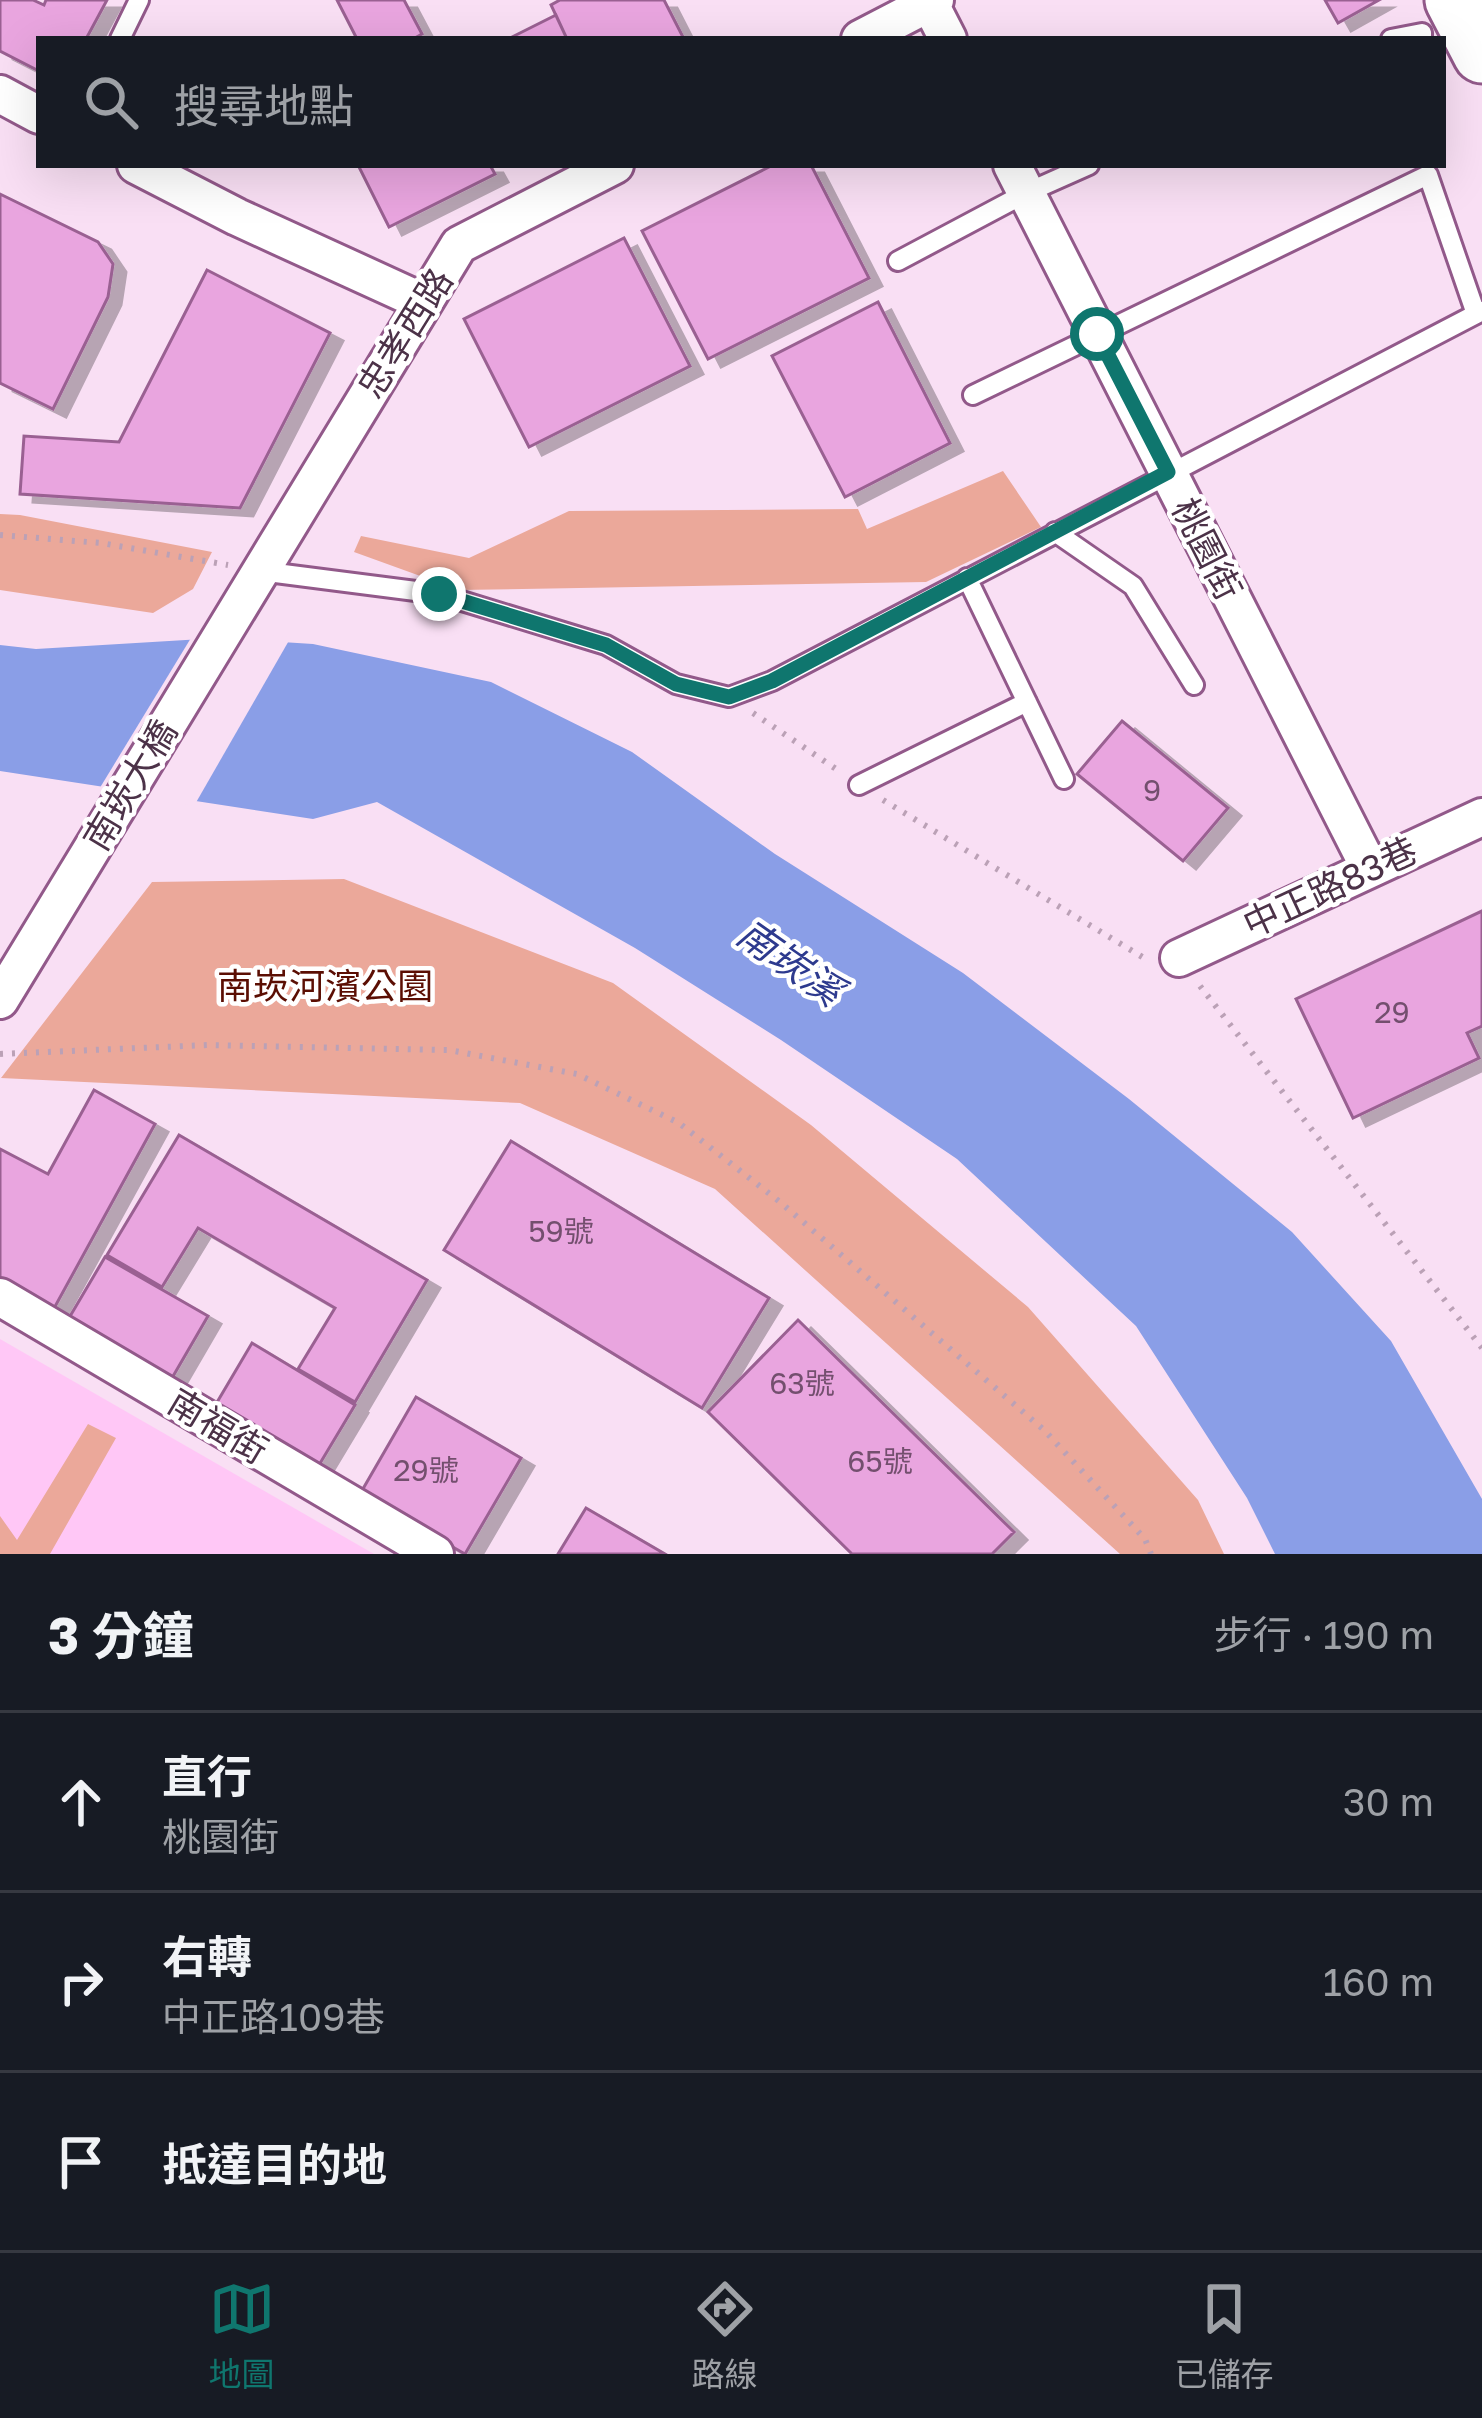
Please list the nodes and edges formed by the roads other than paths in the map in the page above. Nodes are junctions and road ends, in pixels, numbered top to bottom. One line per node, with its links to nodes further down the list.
1 (140, 0): 4 (lane)
2 (931, 1): 5 (street); 6 (street)
3 (1433, 24): 7 (lane); 8 (main road)
4 (122, 36)
5 (866, 36)
6 (947, 36)
7 (1399, 36)
8 (1482, 54)
9 (0, 94): 10 (street)
10 (36, 113)
11 (142, 168): 17 (street)
12 (609, 168): 17 (street, 忠孝西路)
13 (1074, 168): 15 (lane)
14 (1428, 170): 18 (lane); 19 (lane)
15 (1019, 179): 16 (lane); 19 (street, 桃園街)
16 (898, 261)
17 (423, 302): 23 (street, 忠孝西路)
18 (1479, 312): 21 (lane)
19 (1097, 334): 20 (lane); 21 (street, 桃園街)
20 (973, 395)
21 (1168, 472): 22 (lane); 30 (street, 桃園街)
22 (1055, 532): 24 (lane); 25 (lane)
23 (260, 571): 24 (lane); 32 (street, 南崁大橋)
24 (967, 578): 26 (lane)
25 (1194, 685)
26 (1027, 702): 27 (lane); 28 (lane)
27 (1064, 779)
28 (859, 785)
29 (1482, 817): 30 (street, 中正路83巷)
30 (1370, 869): 31 (street, 中正路83巷)
31 (1179, 958)
32 (0, 1000)
33 (0, 1297): 34 (street, 南福街)
34 (436, 1554)

